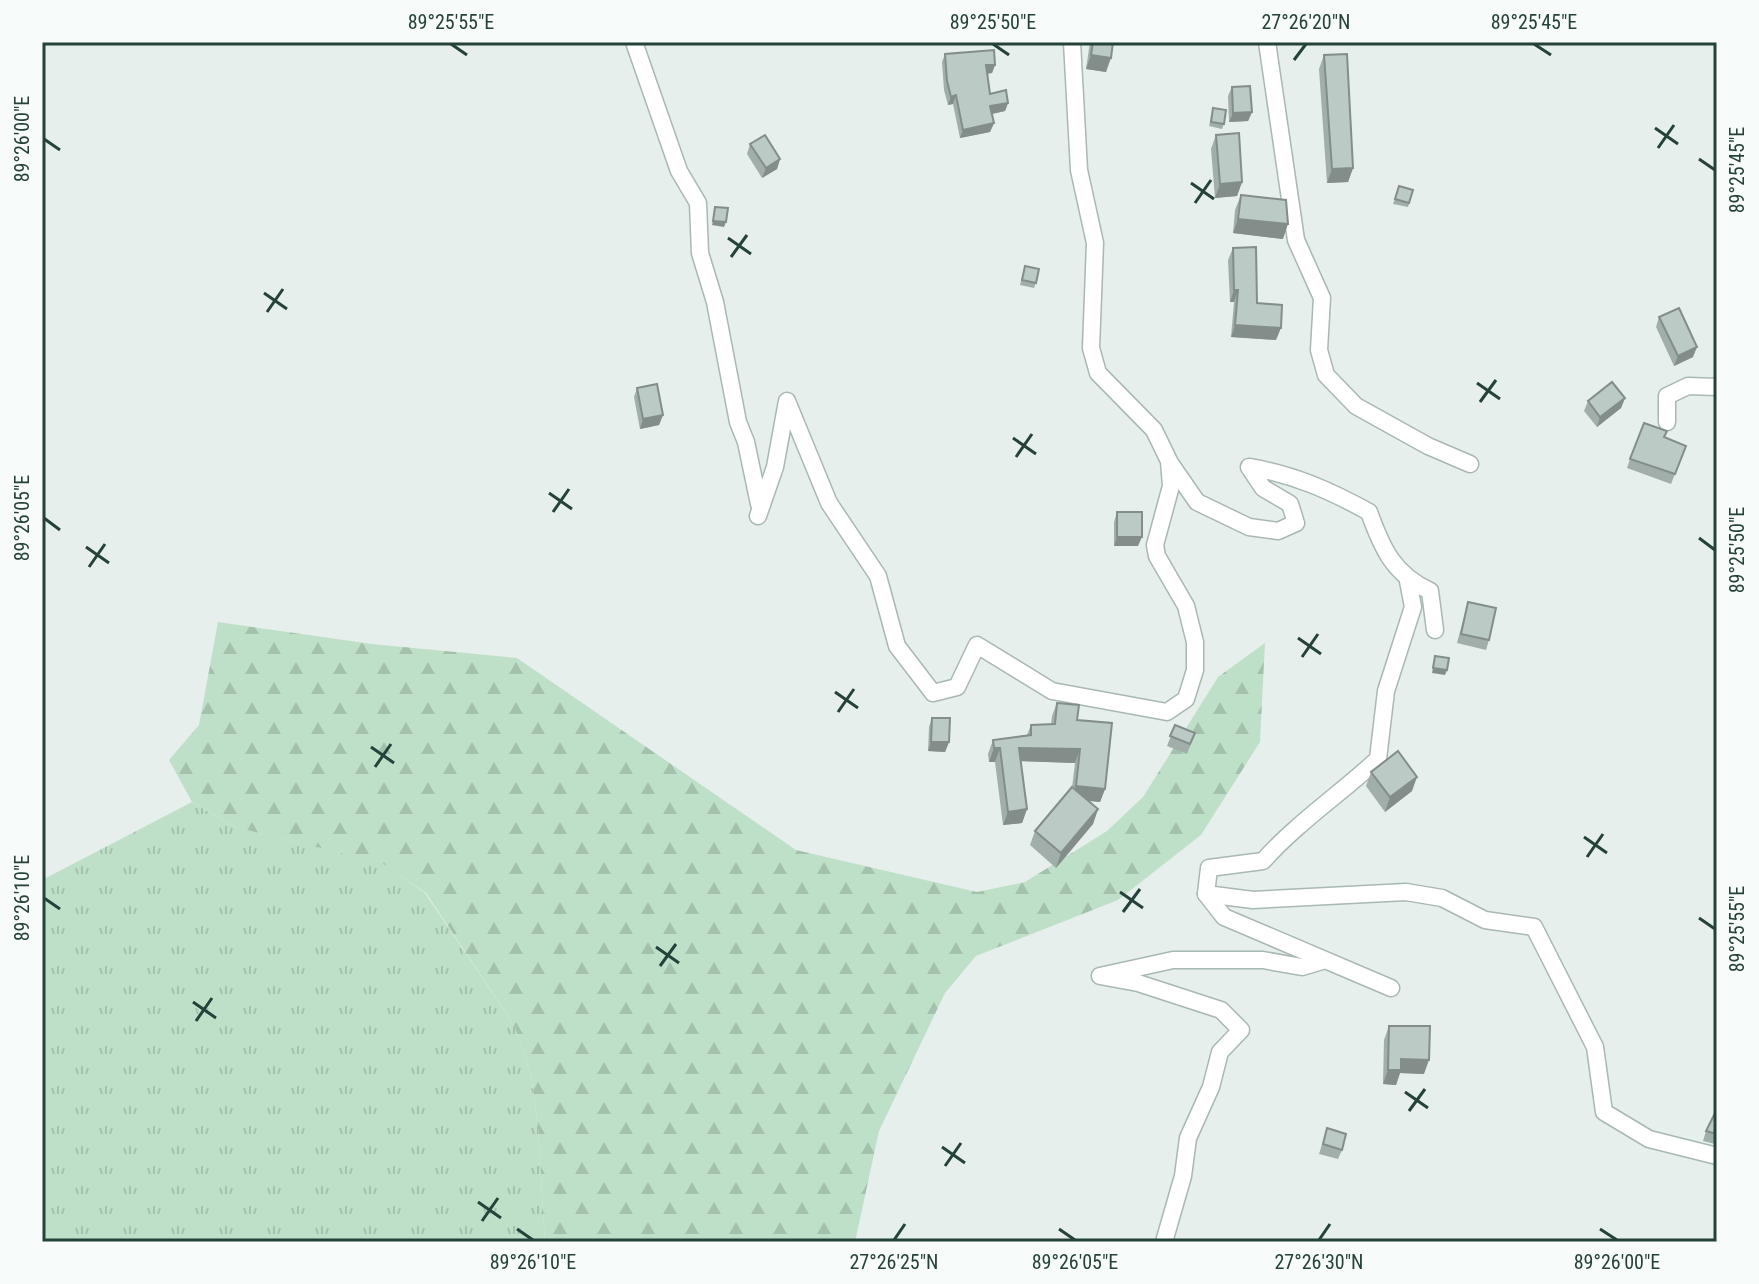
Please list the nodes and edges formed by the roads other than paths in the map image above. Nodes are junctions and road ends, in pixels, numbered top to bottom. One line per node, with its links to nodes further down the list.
1 (634, 42): 6 (street)
2 (1072, 42): 6 (street)
3 (1267, 42): 7 (street)
4 (1717, 387): 5 (street)
5 (1667, 422)
6 (1169, 461): 8 (street)
7 (1470, 464)
8 (1408, 581): 9 (street); 10 (street)
9 (1435, 630)
10 (1206, 894): 11 (street); 13 (street)
11 (1322, 961): 12 (street); 14 (street)
12 (1391, 988)
13 (1717, 1156)
14 (1164, 1242)

